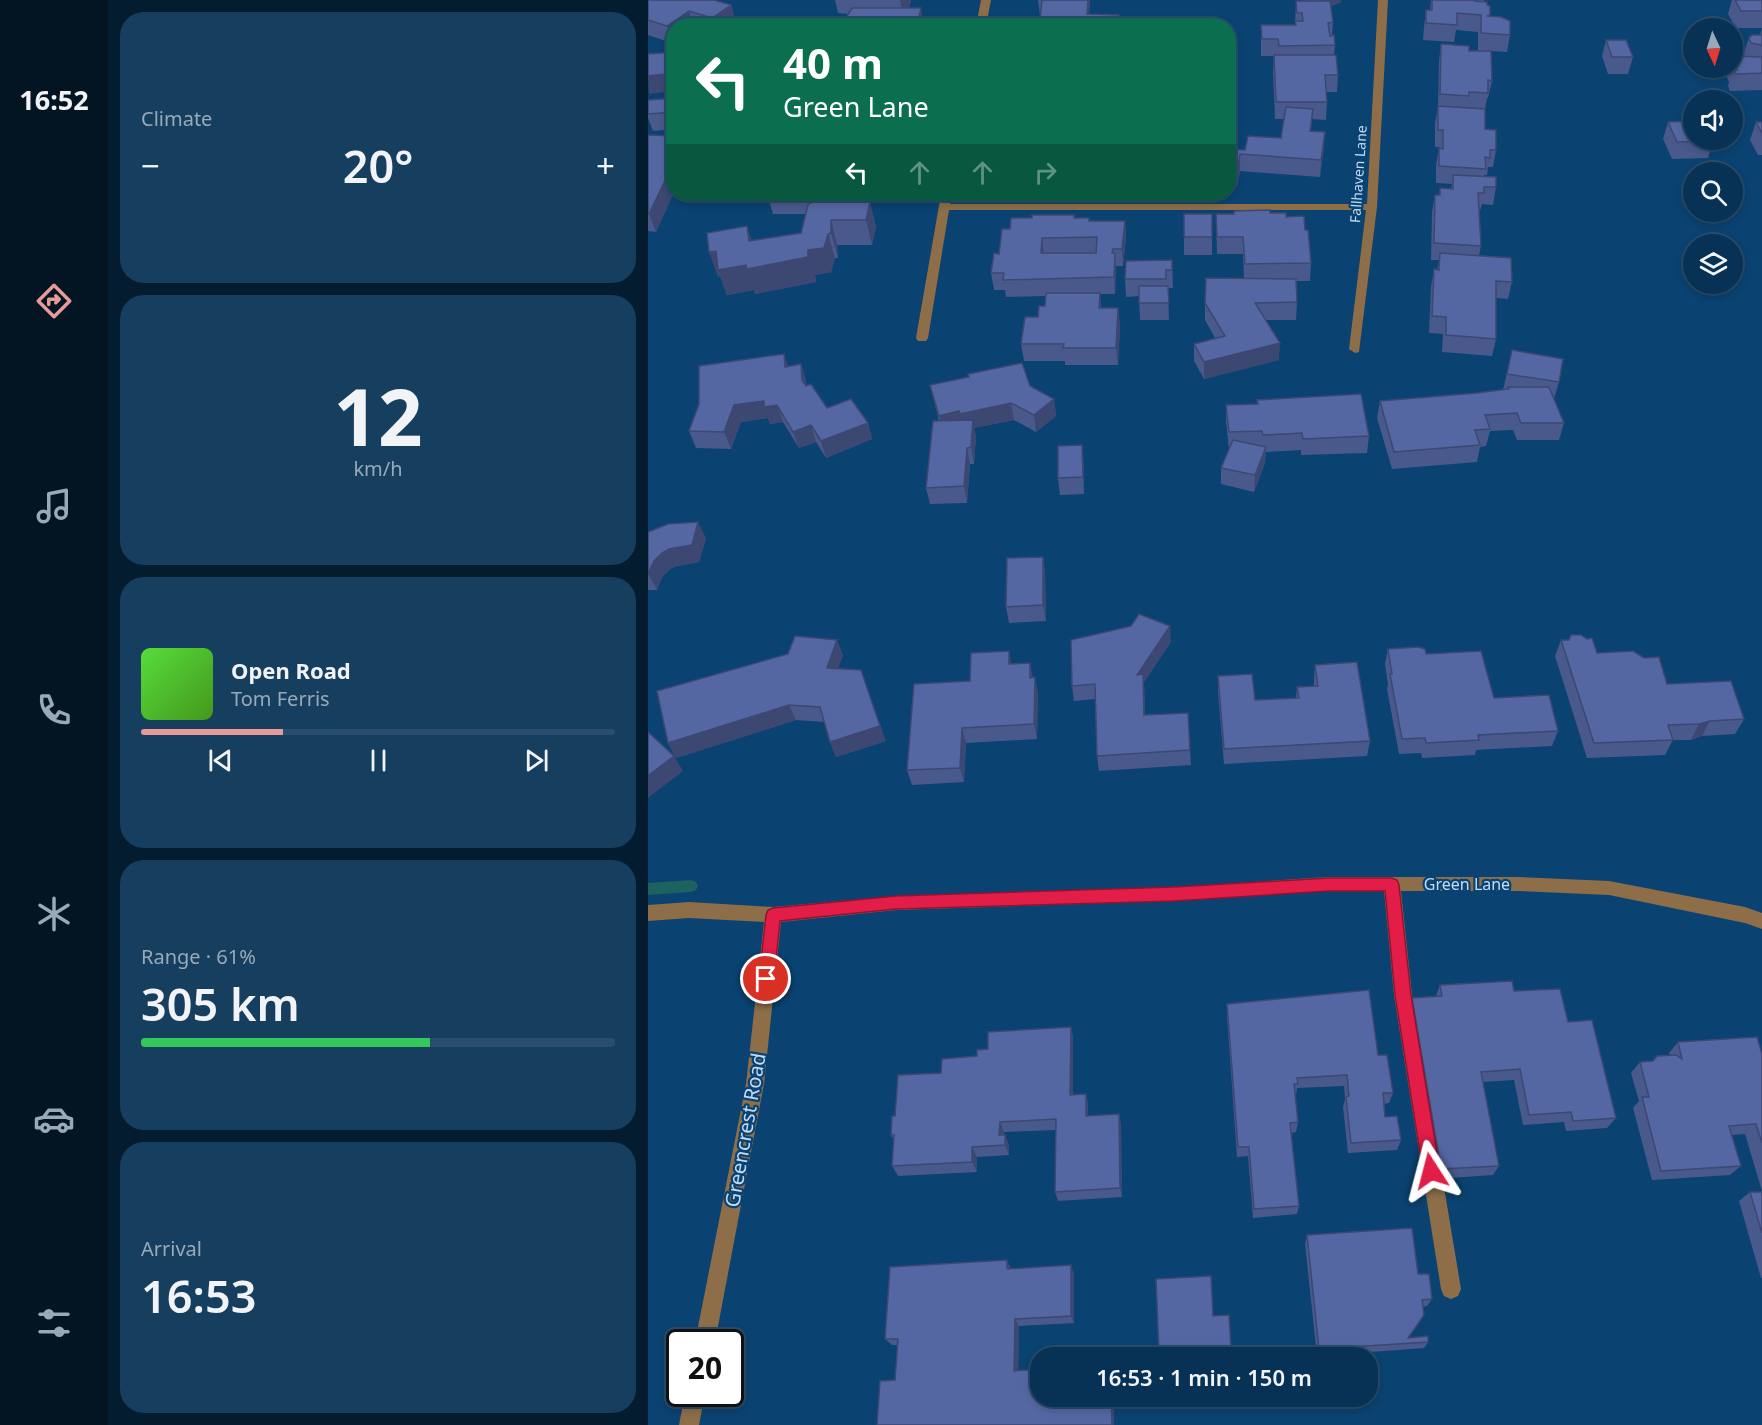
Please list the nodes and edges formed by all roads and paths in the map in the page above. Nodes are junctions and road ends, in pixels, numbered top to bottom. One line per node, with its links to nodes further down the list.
1 (986, 0): 3 (street)
2 (1383, 0): 6 (street, Fallhaven Lane)
3 (983, 18)
4 (944, 201): 5 (street)
5 (943, 207): 6 (street); 7 (street)
6 (1372, 207): 8 (street, Fallhaven Lane)
7 (922, 338)
8 (1355, 349)
9 (1392, 885): 11 (street, Green Lane); 12 (street, Green Lane); 13 (street)
10 (648, 913): 11 (street, Green Lane)
11 (773, 915): 14 (street, Greencrest Road)
12 (1762, 921)
13 (1451, 1289)
14 (708, 1329)
15 (692, 1407): 16 (street)
16 (689, 1425)

